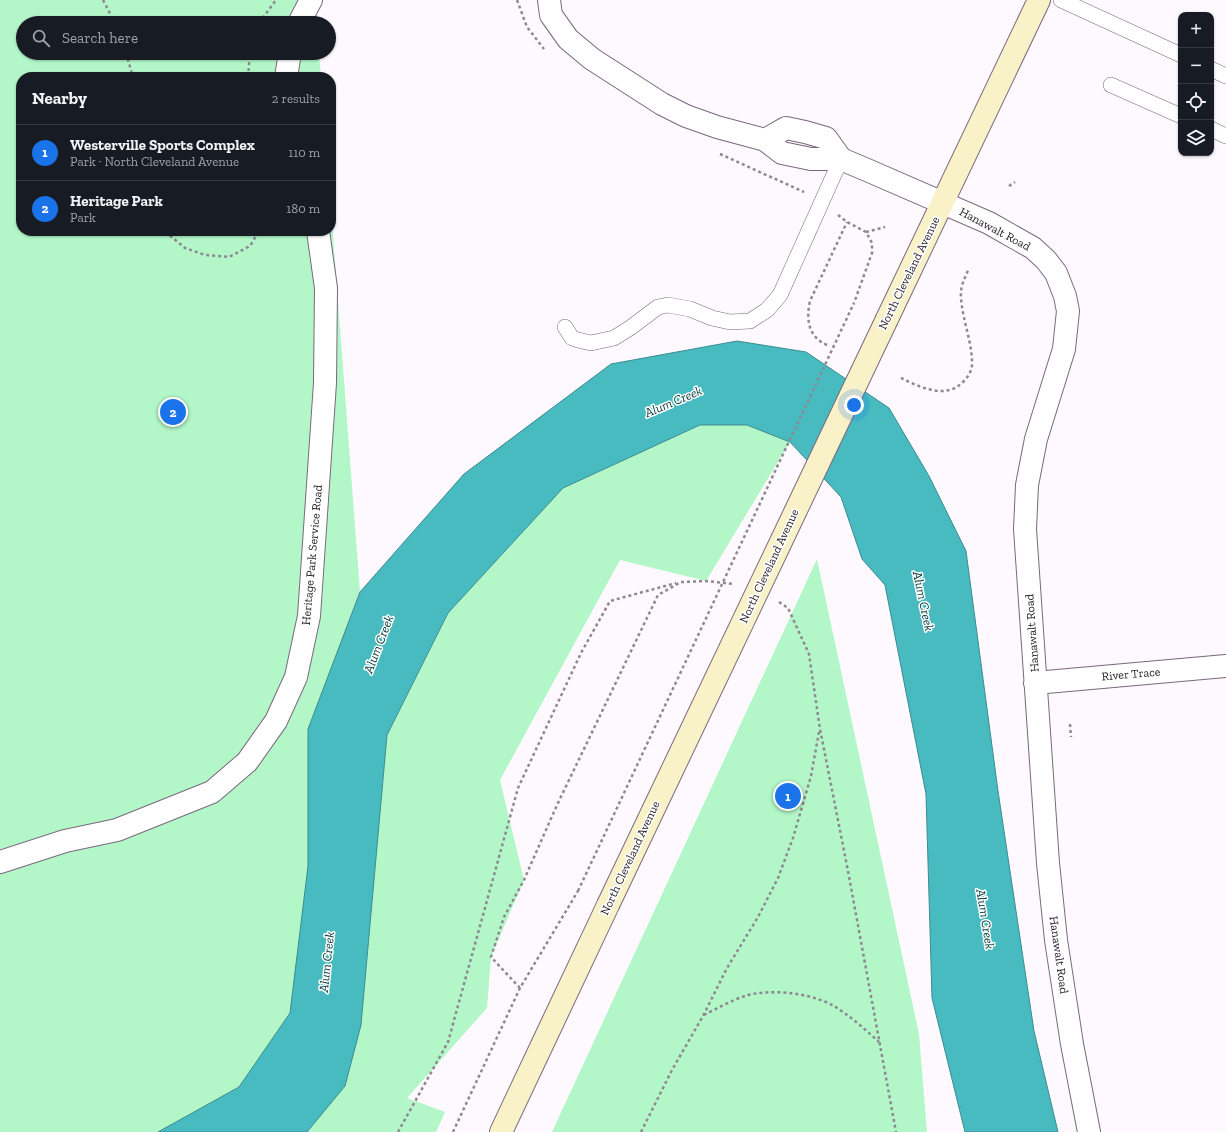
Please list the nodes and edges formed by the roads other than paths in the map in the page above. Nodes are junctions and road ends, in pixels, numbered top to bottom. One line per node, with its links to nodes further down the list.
1 (312, 0): 5 (street)
2 (549, 0): 15 (street)
3 (1039, 0): 16 (main road, North Cleveland Avenue)
4 (1061, 0): 6 (lane)
5 (303, 16)
6 (1178, 54)
7 (289, 60): 9 (street)
8 (1214, 70): 10 (lane)
9 (287, 72)
10 (1226, 76)
11 (1111, 85): 12 (lane)
12 (1178, 115)
13 (1214, 130): 14 (lane)
14 (1226, 136)
15 (842, 160): 16 (street); 18 (lane)
16 (942, 202): 20 (street, Hanawalt Road); 22 (main road, North Cleveland Avenue, bridge)
17 (319, 236): 21 (street, Heritage Park Service Road)
18 (565, 328)
19 (1226, 666): 20 (street, River Trace)
20 (1036, 683): 23 (street, Hanawalt Road)
21 (0, 862)
22 (502, 1132)
23 (1089, 1132)

